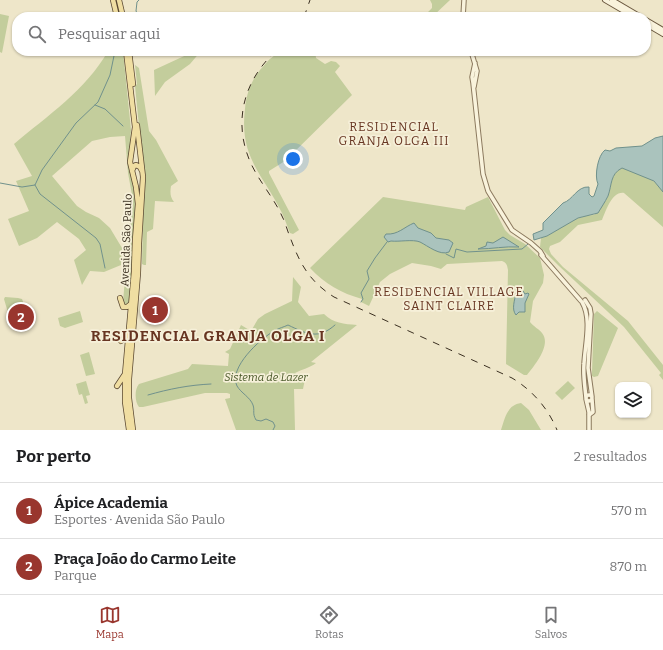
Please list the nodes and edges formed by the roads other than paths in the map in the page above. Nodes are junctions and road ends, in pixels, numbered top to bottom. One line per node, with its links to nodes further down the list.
1 (113, 0): 6 (main road)
2 (119, 0): 7 (main road)
3 (464, 0): 8 (street)
4 (605, 0): 9 (main road)
5 (612, 0): 10 (main road)
6 (116, 12)
7 (122, 12)
8 (463, 12)
9 (625, 12)
10 (632, 12)
11 (651, 23): 13 (main road)
12 (651, 27): 14 (main road)
13 (663, 30)
14 (663, 34)
15 (127, 56): 18 (main road, Avenida São Paulo)
16 (130, 56): 19 (main road, Avenida São Paulo)
17 (473, 56): 22 (street)
18 (133, 147): 19 (main road); 20 (main road, Avenida São Paulo)
19 (141, 156): 21 (main road, Avenida São Paulo)
20 (132, 171): 21 (main road); 30 (main road, Avenida São Paulo)
21 (143, 177): 23 (main road, Avenida São Paulo)
22 (498, 209): 24 (street); 26 (street)
23 (141, 213): 27 (main road); 36 (main road, Avenida São Paulo)
24 (506, 225): 25 (street); 26 (street)
25 (510, 229)
26 (543, 256): 29 (street)
27 (141, 264)
28 (120, 298): 30 (main road)
29 (583, 300): 35 (street); 37 (street)
30 (132, 303): 31 (main road, Avenida São Paulo)
31 (130, 321): 32 (main road); 33 (main road, Avenida São Paulo)
32 (121, 341)
33 (125, 374): 34 (main road); 36 (main road, Avenida São Paulo)
34 (117, 386)
35 (592, 398): 37 (street); 38 (street)
36 (127, 400): 40 (main road, Avenida São Paulo); 41 (main road, Avenida São Paulo)
37 (586, 400): 38 (street); 39 (street)
38 (593, 412): 39 (street)
39 (589, 415): 42 (street)
40 (129, 430)
41 (133, 430)
42 (589, 430)

